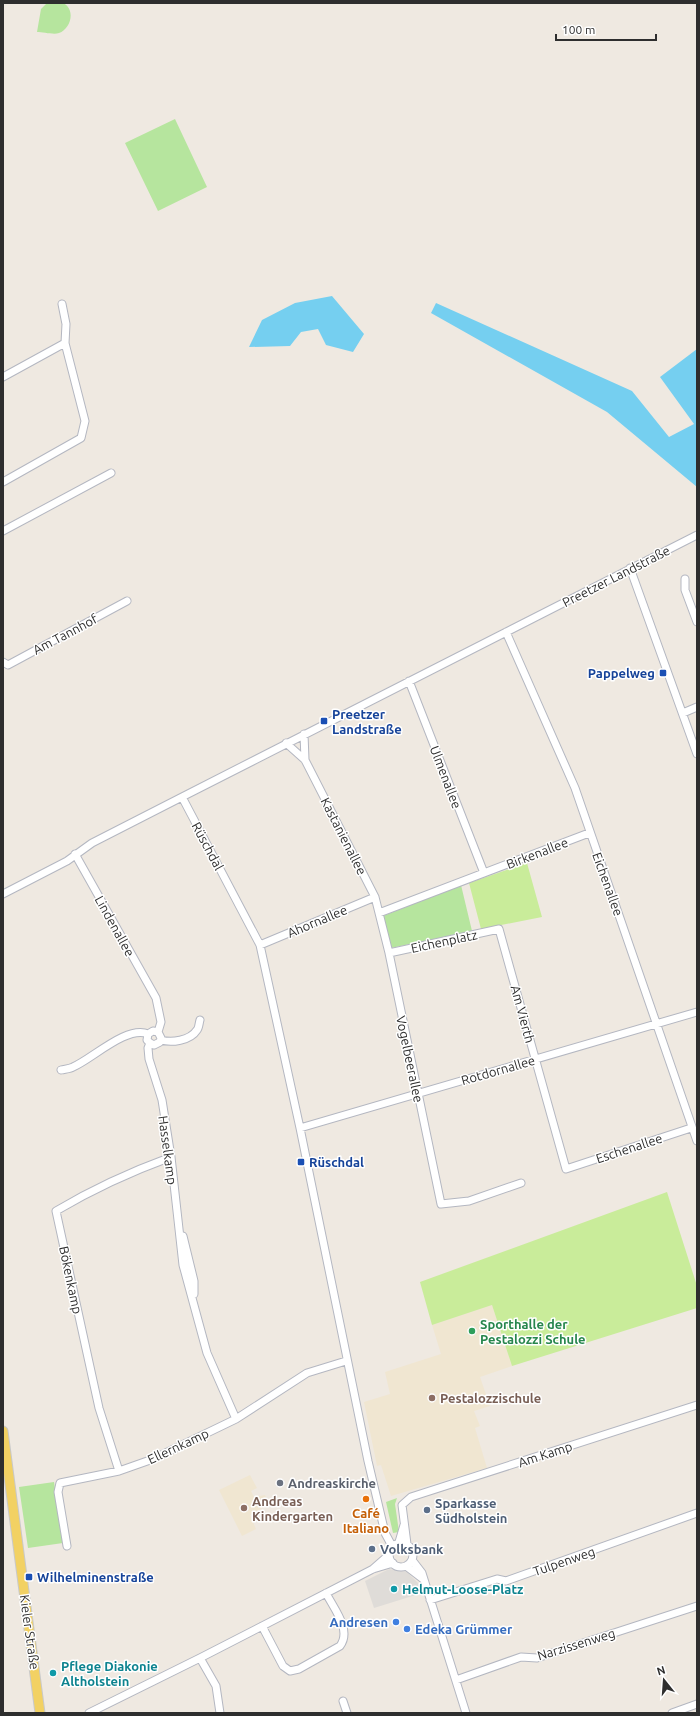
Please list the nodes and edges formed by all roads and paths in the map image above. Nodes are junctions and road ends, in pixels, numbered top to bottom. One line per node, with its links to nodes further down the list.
1 (62, 304): 2 (street)
2 (66, 343): 3 (street); 5 (street)
3 (3, 378)
4 (111, 473): 6 (street)
5 (3, 482)
6 (3, 531)
7 (697, 535): 8 (street, Preetzer Landstraße)
8 (630, 568): 12 (street, Preetzer Landstraße); 16 (street)
9 (685, 578): 11 (street)
10 (127, 601): 13 (street, Am Tannhof)
11 (697, 622)
12 (506, 632): 14 (street, Preetzer Landstraße); 22 (street, Eichenallee)
13 (3, 662)
14 (408, 681): 17 (street, Preetzer Landstraße); 24 (street, Ulmenallee)
15 (697, 706): 16 (street)
16 (682, 713): 19 (street)
17 (304, 734): 18 (street, Preetzer Landstraße); 20 (street, Kastanienallee)
18 (286, 743): 20 (street, Kastanienallee); 21 (street, Preetzer Landstraße)
19 (697, 754)
20 (305, 760): 26 (street, Kastanienallee)
21 (182, 797): 23 (street, Preetzer Landstraße); 29 (street, Rüschdal)
22 (589, 833): 24 (street, Birkenallee); 33 (street, Eichenallee)
23 (75, 854): 25 (street, Preetzer Landstraße); 34 (street, Lindenallee)
24 (484, 873): 27 (street)
25 (3, 894)
26 (375, 897): 27 (street, Kastanienallee); 29 (street, Ahornallee)
27 (379, 913): 30 (street, Vogelbeerallee)
28 (499, 929): 30 (street, Eichenplatz); 38 (street, Am Vierth)
29 (260, 945): 41 (street, Rüschdal)
30 (389, 953): 40 (street, Vogelbeerallee)
31 (697, 1012): 33 (street, Rotdornallee)
32 (200, 1020): 36 (street)
33 (658, 1024): 38 (street, Rotdornallee); 42 (street, Eichenallee)
34 (158, 1032): 35 (street); 36 (street)
35 (148, 1034): 37 (street); 39 (street)
36 (161, 1040): 37 (street)
37 (150, 1043): 44 (street, Hasselkamp)
38 (536, 1060): 40 (street, Rotdornallee); 45 (street, Am Vierth)
39 (61, 1070)
40 (417, 1093): 41 (street, Rotdornallee); 46 (street, Vogelbeerallee)
41 (300, 1128): 47 (street, Rüschdal)
42 (692, 1128): 43 (street, Eichenallee); 45 (street, Eschenallee)
43 (697, 1141)
44 (171, 1157): 49 (street, Hasselkamp); 51 (street, Bökenkamp)
45 (566, 1169)
46 (521, 1183)
47 (346, 1361): 49 (street, Ellernkamp); 57 (street, Rüschdal)
48 (697, 1405): 53 (street, Am Kamp)
49 (236, 1418): 51 (street, Ellernkamp)
50 (3, 1431): 72 (main road, Kieler Straße)
51 (119, 1471): 56 (street, Ellernkamp)
52 (697, 1514): 65 (street, Tulpenweg)
53 (404, 1525): 54 (street); 55 (street)
54 (399, 1542): 55 (street); 57 (street)
55 (408, 1544): 59 (street)
56 (67, 1546)
57 (392, 1546): 58 (street)
58 (389, 1555): 60 (street); 62 (street)
59 (412, 1560): 61 (street); 63 (street)
60 (393, 1564): 61 (street); 62 (street)
61 (406, 1566): 63 (street)
62 (373, 1569): 64 (street)
63 (423, 1579): 65 (street)
64 (326, 1593): 67 (street); 67 (street)
65 (430, 1600): 69 (street)
66 (697, 1606): 69 (street, Narzissenweg)
67 (262, 1626): 68 (street)
68 (200, 1658): 73 (street); 74 (street)
69 (456, 1680): 76 (street)
70 (343, 1702): 75 (street)
71 (697, 1704): 77 (street)
72 (40, 1713)
73 (89, 1713)
74 (220, 1713)
75 (348, 1713)
76 (466, 1713)
77 (672, 1713)

